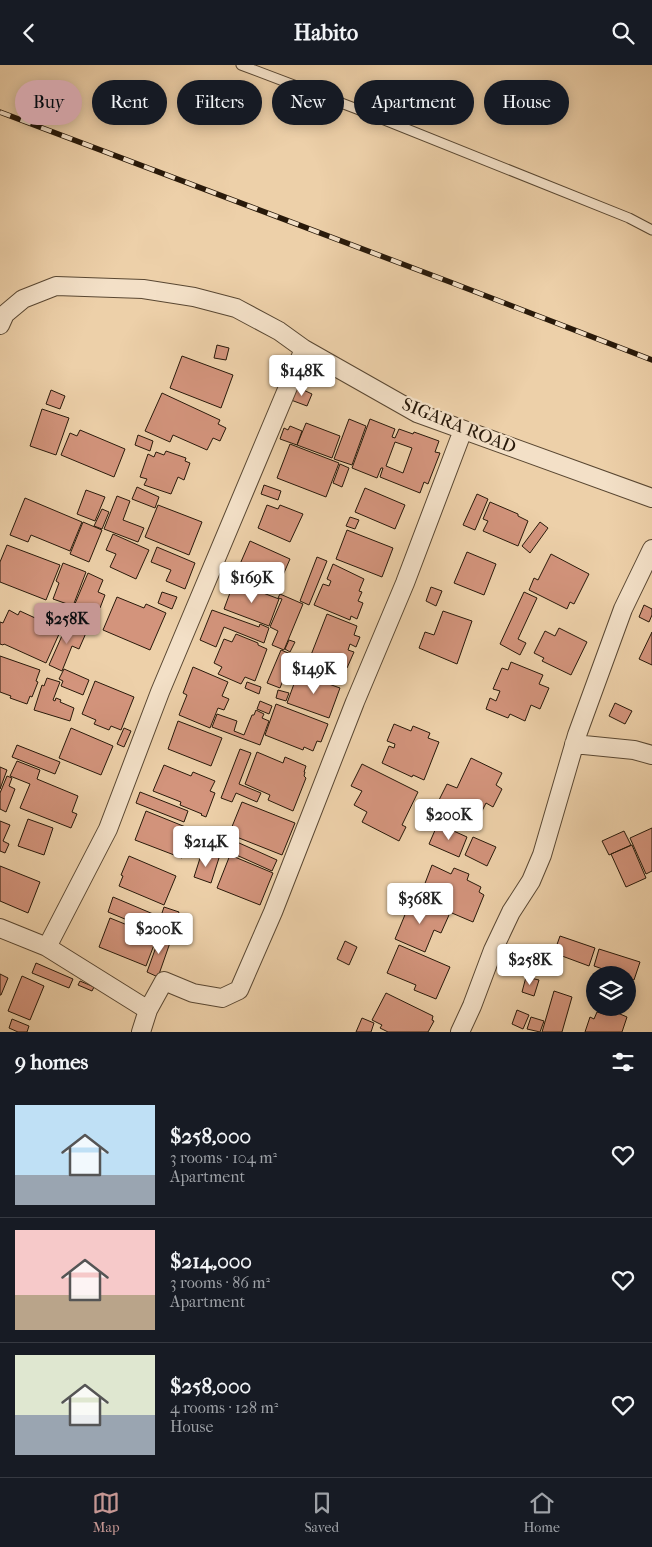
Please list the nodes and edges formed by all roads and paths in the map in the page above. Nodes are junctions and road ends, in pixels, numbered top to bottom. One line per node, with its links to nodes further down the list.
1 (241, 65): 2 (lane)
2 (652, 230)
3 (2, 317): 4 (street, SIGARA ROAD)
4 (304, 349): 5 (street, SIGARA ROAD); 11 (street)
5 (463, 430): 6 (street, SIGARA ROAD); 12 (street)
6 (652, 498)
7 (652, 549): 8 (street)
8 (574, 744): 9 (street); 14 (street)
9 (652, 755)
10 (0, 928): 11 (street)
11 (47, 947): 12 (street)
12 (148, 1010): 13 (street)
13 (141, 1032)
14 (460, 1032)

